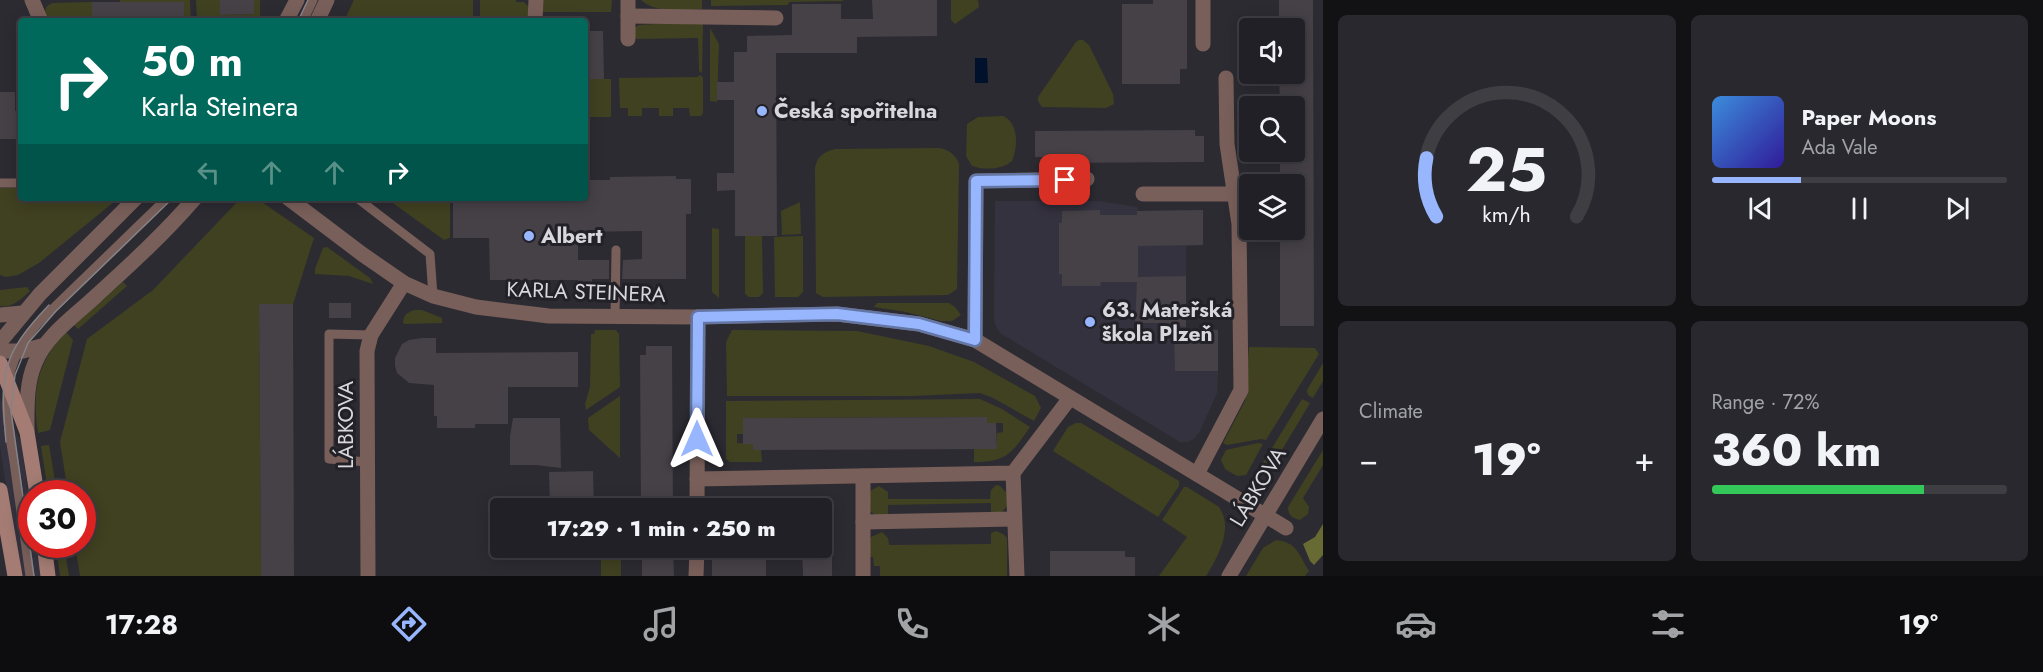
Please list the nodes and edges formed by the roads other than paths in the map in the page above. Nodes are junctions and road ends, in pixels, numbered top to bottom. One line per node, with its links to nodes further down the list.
1 (297, 0): 7 (street)
2 (313, 0): 8 (lane)
3 (327, 0): 9 (street)
4 (536, 0): 10 (street)
5 (1203, 0): 13 (street)
6 (628, 8): 11 (street); 12 (street)
7 (288, 18)
8 (304, 18)
9 (318, 18)
10 (535, 18)
11 (776, 18)
12 (628, 39)
13 (1203, 44)
14 (1226, 78): 19 (street)
15 (1087, 180): 33 (street)
16 (0, 183): 17 (lane)
17 (18, 183)
18 (1143, 194): 19 (street)
19 (1235, 194): 45 (street)
20 (133, 201): 28 (street)
21 (164, 201): 37 (lane)
22 (192, 201): 35 (street)
23 (298, 201): 26 (street, KARLA STEINERA)
24 (361, 201): 27 (lane)
25 (616, 250): 30 (lane)
26 (404, 283): 27 (street, KARLA STEINERA); 32 (street, LÁBKOVA)
27 (433, 296): 30 (street, KARLA STEINERA)
28 (22, 313): 29 (street); 34 (street)
29 (0, 315)
30 (615, 317): 31 (street, KARLA STEINERA)
31 (698, 317): 33 (street, KARLA STEINERA); 47 (street)
32 (371, 335): 43 (street, LÁBKOVA); 43 (lane)
33 (975, 340): 40 (street, KARLA STEINERA)
34 (0, 342)
35 (45, 345): 37 (street); 42 (street)
36 (0, 351): 37 (street)
37 (18, 352): 39 (lane)
38 (0, 363): 39 (main road)
39 (8, 382): 42 (main road); 58 (lane)
40 (1070, 398): 44 (street); 45 (street, KARLA STEINERA)
41 (1323, 419): 51 (street, LÁBKOVA)
42 (27, 432): 48 (main road)
43 (368, 462): 60 (street, LÁBKOVA)
44 (1013, 473): 46 (street); 52 (street)
45 (1197, 474): 51 (street, KARLA STEINERA)
46 (863, 476): 47 (street); 53 (street)
47 (697, 479): 50 (street)
48 (35, 480)
49 (0, 490): 57 (main road)
50 (697, 498)
51 (1264, 515): 54 (street, KARLA STEINERA); 64 (street, LÁBKOVA)
52 (1014, 519): 53 (street); 63 (street)
53 (863, 522): 62 (street)
54 (1286, 528)
55 (46, 558): 59 (main road)
56 (697, 558): 61 (street)
57 (15, 576)
58 (30, 576)
59 (48, 576)
60 (368, 576)
61 (696, 576)
62 (863, 576)
63 (1017, 576)
64 (1229, 576)

